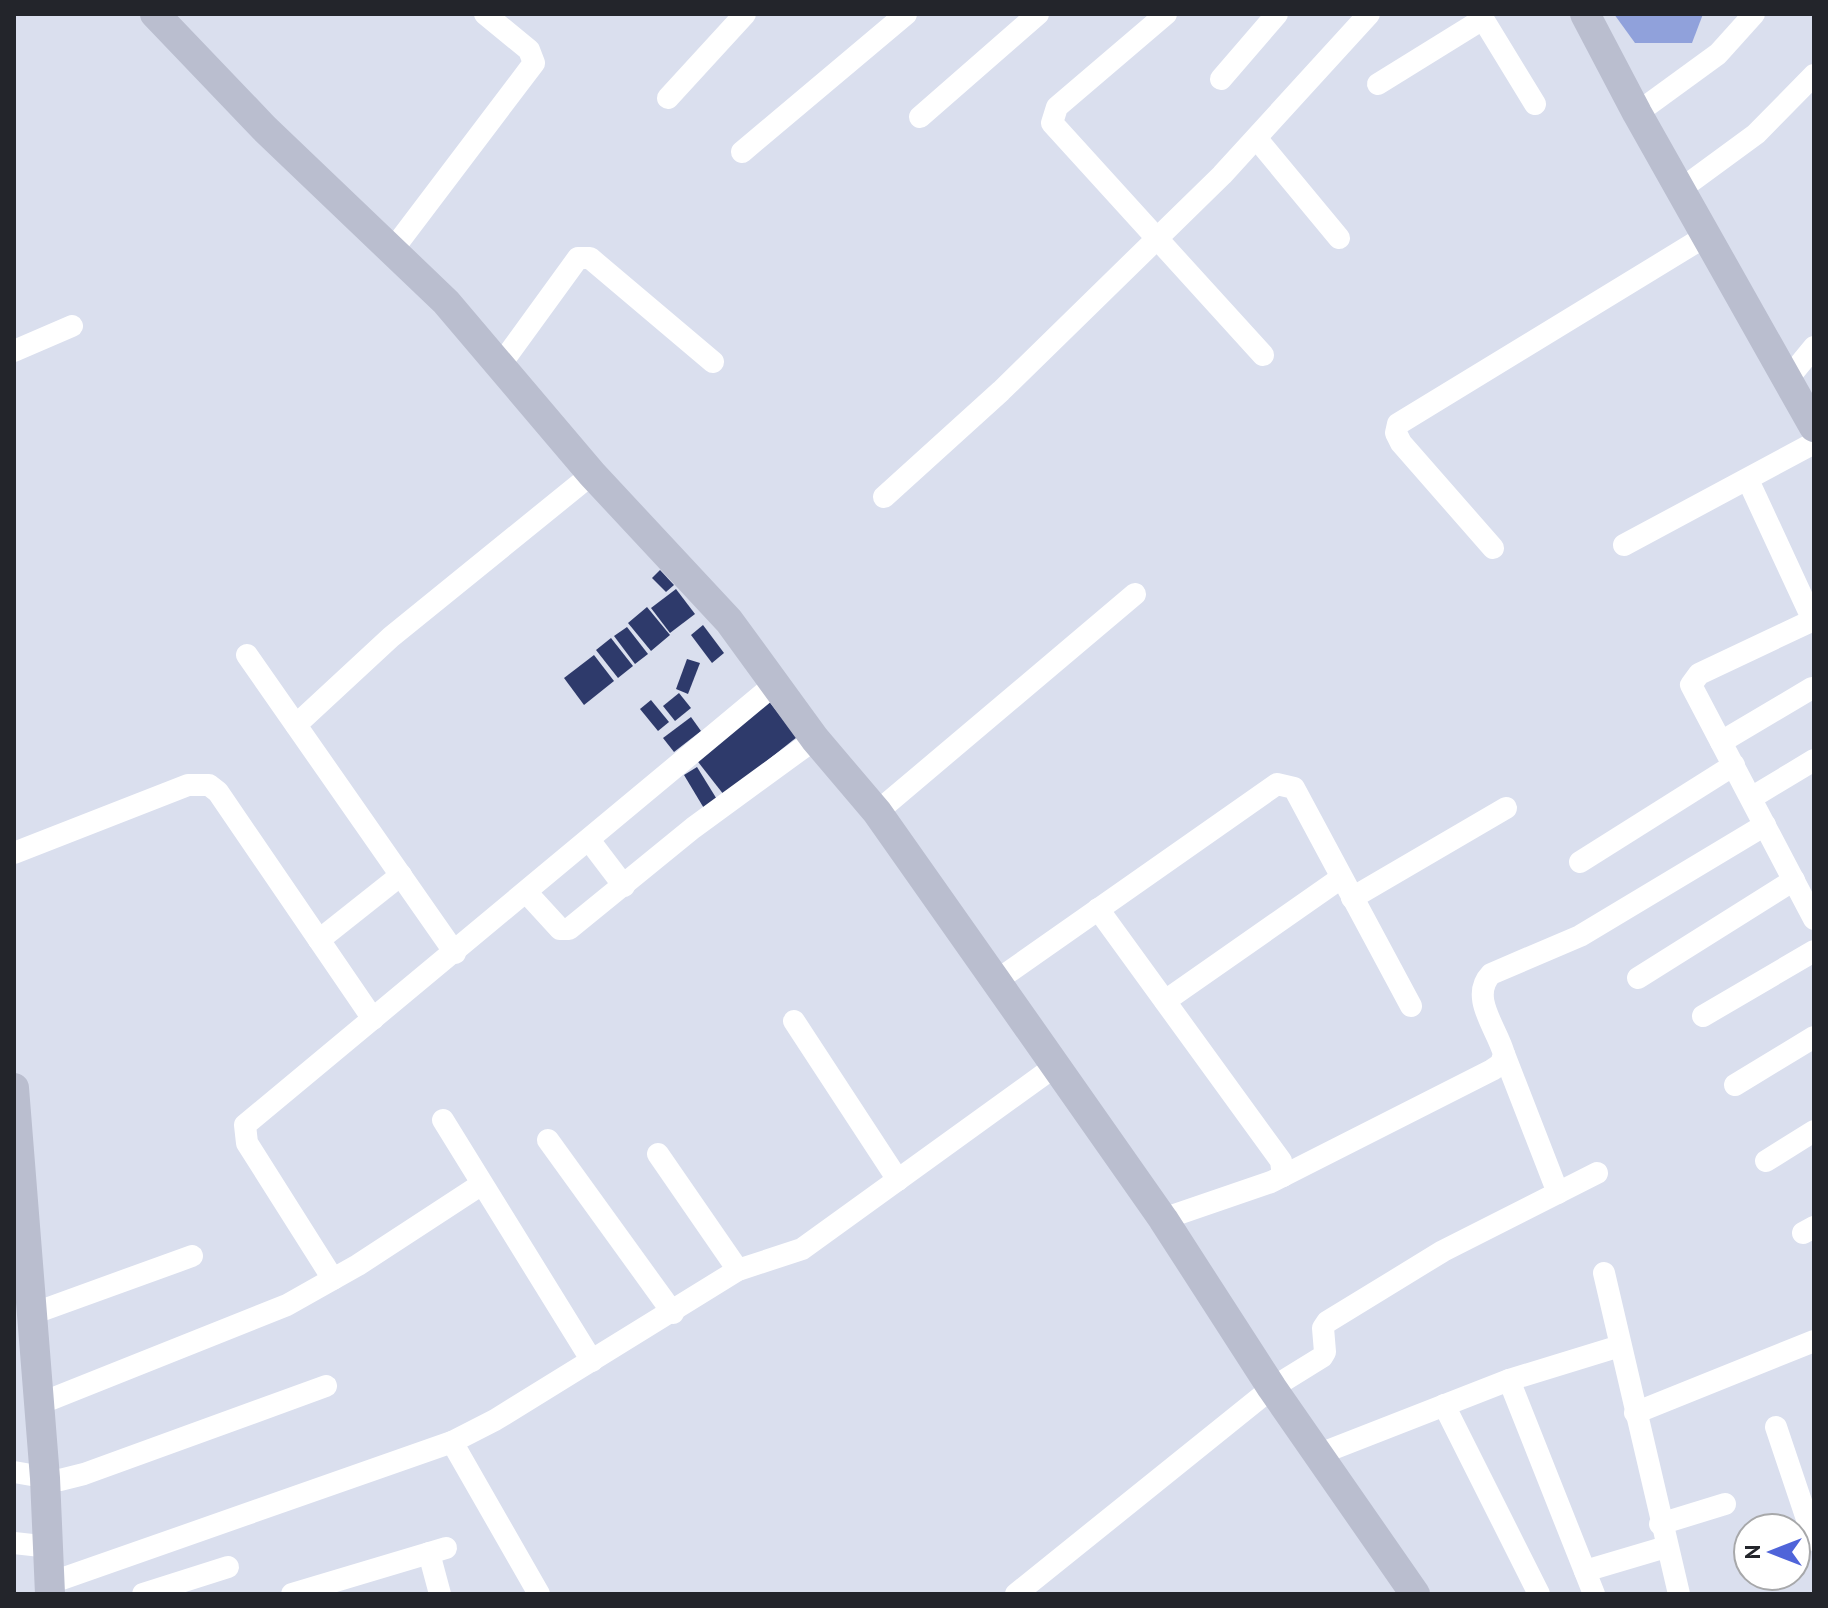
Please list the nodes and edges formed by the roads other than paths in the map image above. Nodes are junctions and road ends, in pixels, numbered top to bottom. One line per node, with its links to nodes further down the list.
1 (155, 14): 25 (street)
2 (485, 14): 25 (street)
3 (745, 14): 15 (street)
4 (906, 14): 20 (street)
5 (1166, 14): 24 (street)
6 (1277, 14): 12 (street)
7 (1369, 14): 19 (street)
8 (1585, 14): 17 (street)
9 (1754, 14): 17 (street)
10 (1482, 16): 13 (street); 16 (street)
11 (1029, 17): 18 (street)
12 (1221, 79)
13 (1378, 84)
14 (1811, 85): 21 (street)
15 (668, 98)
16 (1535, 104)
17 (1637, 113): 21 (street)
18 (920, 117)
19 (1257, 139): 23 (street); 24 (street)
20 (742, 152)
21 (1681, 189): 22 (street)
22 (1706, 236): 32 (street); 39 (street)
23 (1339, 238)
24 (1155, 240): 29 (street); 37 (street)
25 (394, 248): 31 (street)
26 (72, 326): 28 (street)
27 (1814, 347): 32 (street)
28 (14, 351)
29 (1263, 355)
30 (713, 362): 31 (street)
31 (501, 364): 35 (street)
32 (1786, 381): 33 (street)
33 (1814, 427)
34 (1814, 443): 36 (street)
35 (592, 474): 43 (street); 45 (street)
36 (1748, 480): 38 (street); 41 (street)
37 (884, 497)
38 (1624, 545)
39 (1493, 548)
40 (1135, 594): 52 (street)
41 (1810, 629): 47 (street)
42 (247, 655): 45 (street)
43 (775, 684): 46 (street); 54 (street)
44 (1812, 688): 47 (street)
45 (296, 725): 57 (street)
46 (815, 739): 52 (street); 59 (street)
47 (1721, 742): 49 (street)
48 (1814, 760): 50 (street)
49 (1734, 765): 50 (street); 56 (street)
50 (1751, 798): 53 (street)
51 (1506, 808): 60 (street)
52 (877, 812): 68 (street)
53 (1765, 825): 58 (street); 75 (street)
54 (589, 840): 59 (street); 61 (street)
55 (14, 853): 64 (street)
56 (1580, 862)
57 (401, 875): 64 (street); 66 (street)
58 (1794, 880): 63 (street); 67 (street)
59 (624, 886): 61 (street)
60 (1347, 888): 62 (street); 69 (street); 70 (street)
61 (527, 893): 66 (street)
62 (1098, 909): 68 (street); 69 (street)
63 (1814, 919)
64 (319, 940): 72 (street)
65 (1814, 951): 71 (street)
66 (455, 953): 72 (street)
67 (1638, 978)
68 (996, 981): 76 (street)
69 (1165, 1001): 85 (street)
70 (1411, 1006)
71 (1703, 1016)
72 (373, 1019): 93 (street)
73 (794, 1021): 86 (street)
74 (1814, 1037): 77 (street)
75 (1504, 1054): 85 (street); 88 (street)
76 (1054, 1067): 86 (street); 89 (street)
77 (1735, 1085)
78 (14, 1088): 95 (street)
79 (443, 1120): 87 (street)
80 (1814, 1131): 83 (street)
81 (548, 1140): 94 (street)
82 (658, 1154): 91 (street)
83 (1766, 1161)
84 (1597, 1173): 88 (street)
85 (1283, 1176): 89 (street)
86 (898, 1180): 91 (street)
87 (482, 1184): 93 (street); 98 (street)
88 (1558, 1193): 101 (street)
89 (1163, 1219): 101 (street)
90 (192, 1256): 95 (street)
91 (738, 1270): 94 (street)
92 (1604, 1273): 97 (street)
93 (333, 1279): 102 (street)
94 (673, 1313): 98 (street)
95 (32, 1314): 102 (street)
96 (1814, 1341): 104 (street)
97 (1620, 1346): 99 (street); 104 (street)
98 (592, 1361): 106 (street)
99 (1509, 1380): 103 (street); 118 (street)
100 (326, 1386): 110 (street)
101 (1272, 1388): 107 (street); 125 (street)
102 (39, 1404): 110 (street)
103 (1444, 1405): 107 (street); 127 (street)
104 (1635, 1413): 112 (street)
105 (1776, 1427): 109 (street)
106 (452, 1442): 120 (street); 124 (street)
107 (1317, 1455): 126 (street)
108 (14, 1472): 110 (street)
109 (1804, 1476): 113 (street)
110 (45, 1478): 115 (street)
111 (1725, 1504): 112 (street)
112 (1660, 1524): 116 (street)
113 (1814, 1540)
114 (14, 1543): 115 (street)
115 (50, 1547): 120 (street)
116 (1666, 1547): 118 (street); 129 (street)
117 (228, 1567): 121 (street)
118 (1585, 1571): 128 (street)
119 (347, 1586): 122 (street); 123 (street)
120 (50, 1588)
121 (143, 1594)
122 (292, 1594)
123 (440, 1594)
124 (539, 1594)
125 (1016, 1594)
126 (1415, 1594)
127 (1539, 1594)
128 (1594, 1594)
129 (1679, 1594)

